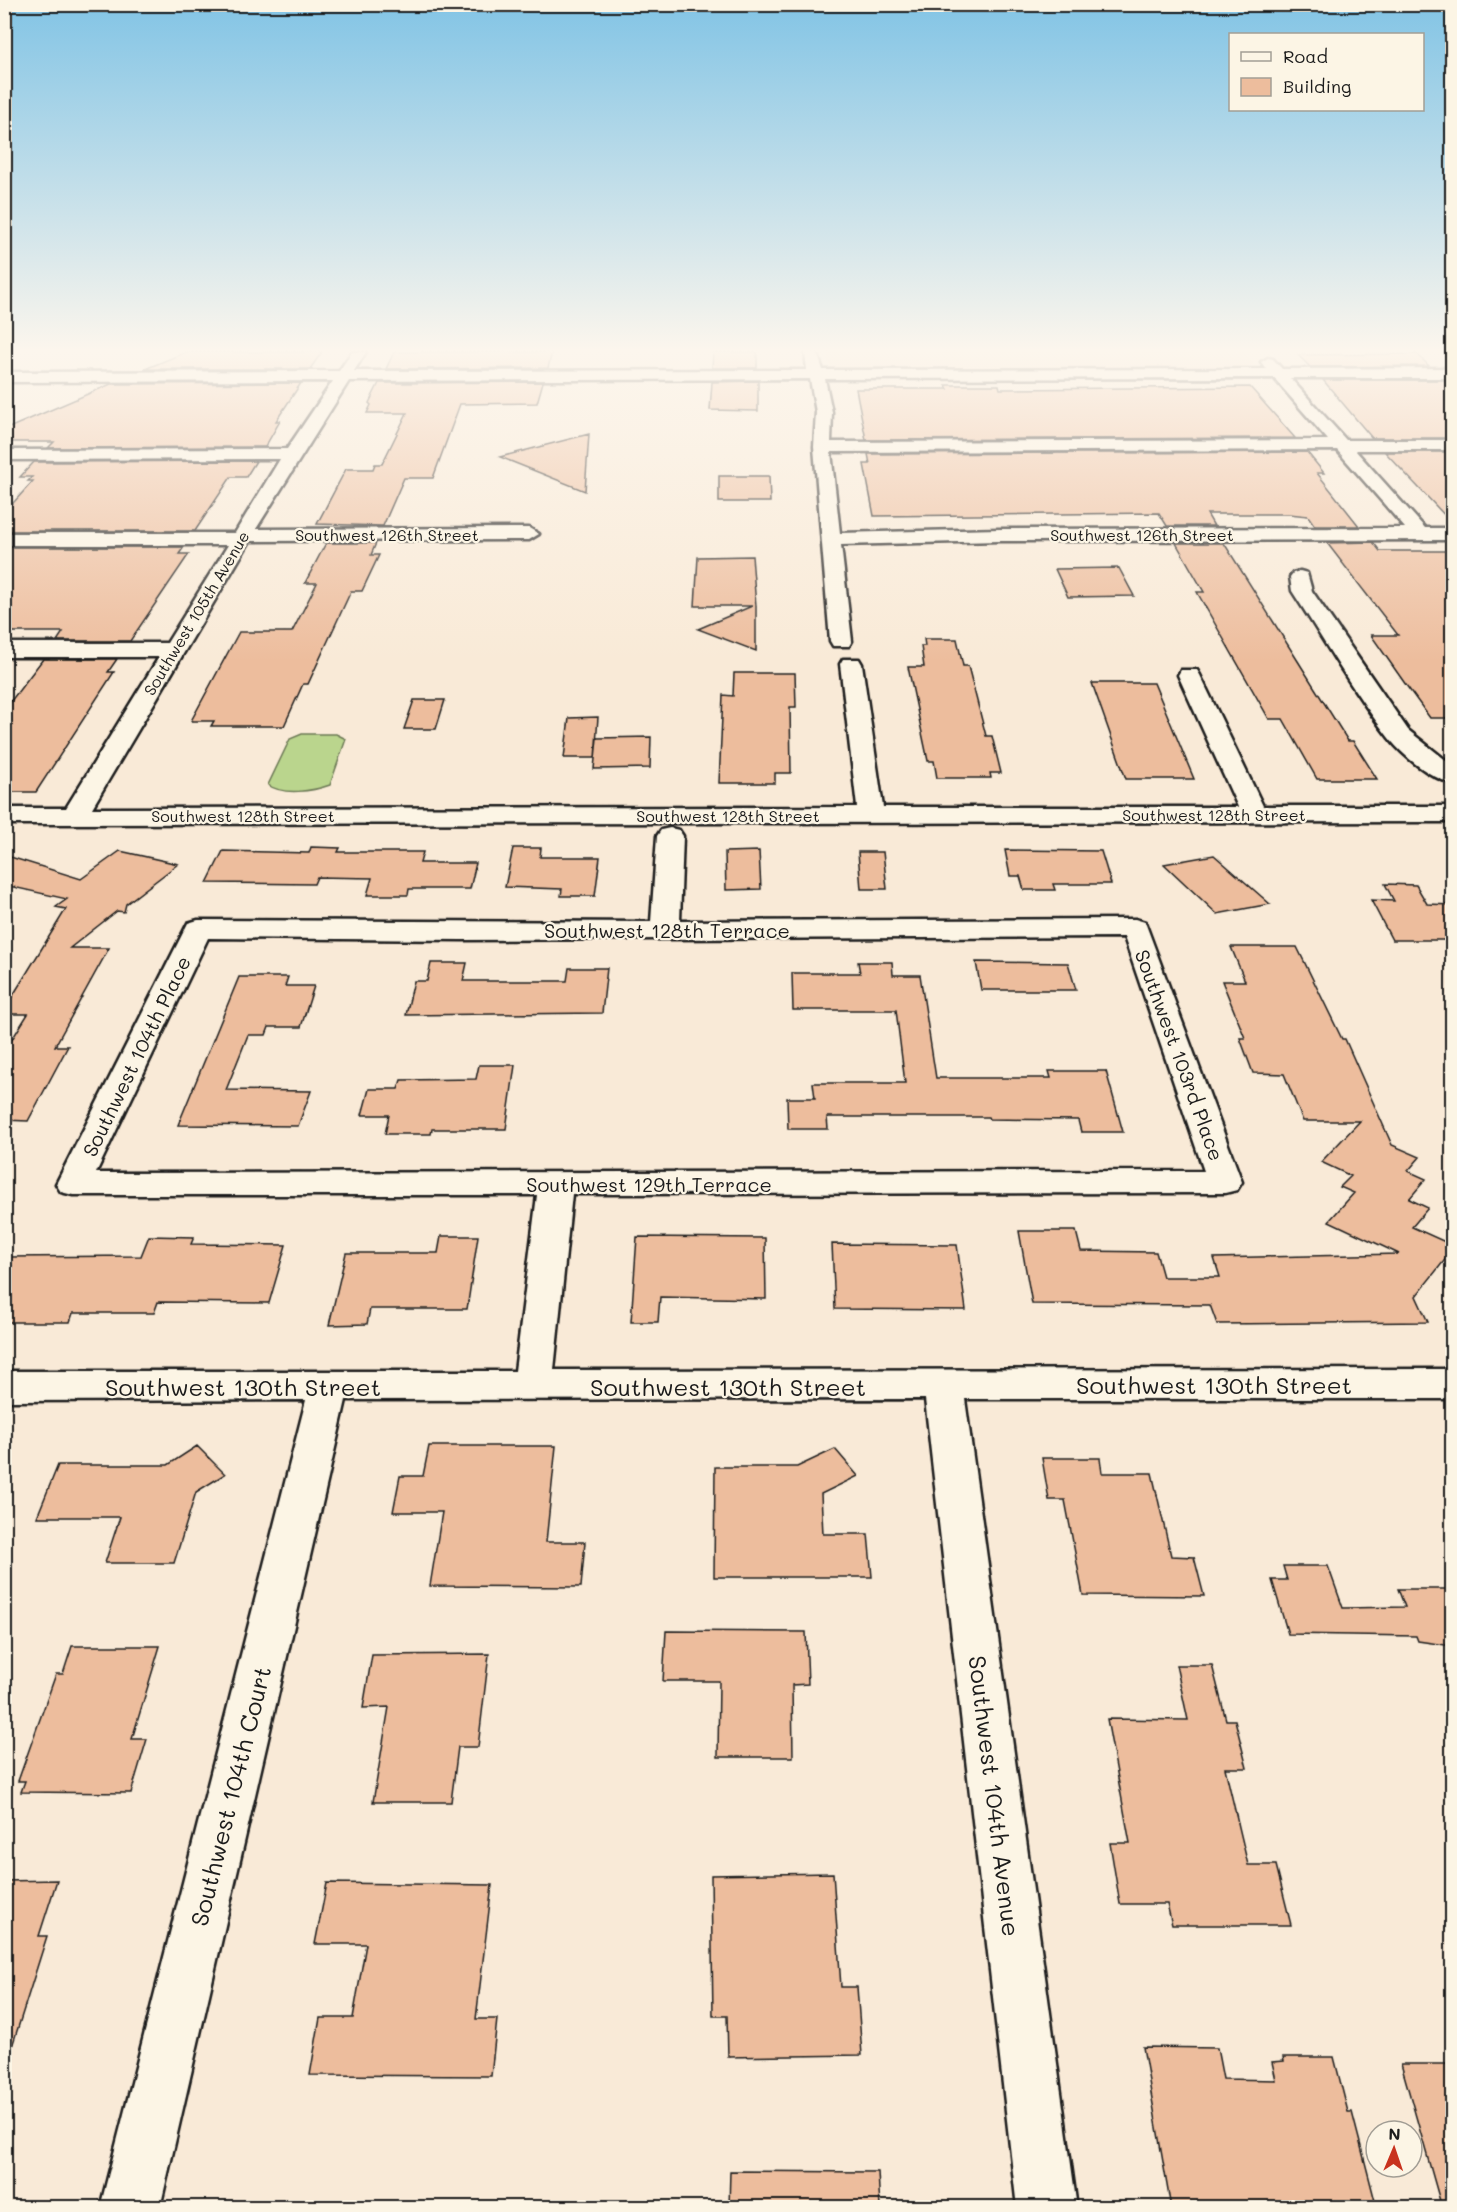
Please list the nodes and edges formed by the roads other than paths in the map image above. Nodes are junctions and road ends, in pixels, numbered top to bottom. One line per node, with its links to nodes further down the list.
1 (291, 455): 7 (street, Southwest 105th Avenue)
2 (823, 455): 8 (street)
3 (1350, 455): 5 (street)
4 (529, 534): 7 (street, Southwest 126th Street)
5 (1420, 534): 6 (street, Southwest 126th Street); 8 (street, Southwest 126th Street)
6 (1452, 534)
7 (243, 537): 9 (street, Southwest 126th Street); 13 (street, Southwest 105th Avenue)
8 (832, 539): 11 (street)
9 (4, 540)
10 (1300, 577): 16 (street)
11 (841, 640)
12 (4, 650): 13 (street)
13 (173, 650): 21 (street, Southwest 105th Avenue)
14 (851, 664): 19 (street)
15 (1189, 675): 17 (street)
16 (1452, 776)
17 (1254, 814): 18 (street, Southwest 128th Street); 19 (street, Southwest 128th Street)
18 (1452, 814)
19 (871, 815): 21 (street, Southwest 128th Street)
20 (4, 816): 21 (street, Southwest 128th Street)
21 (74, 816)
22 (670, 836): 25 (street)
23 (1135, 928): 25 (street, Southwest 128th Terrace); 26 (street, Southwest 103rd Place)
24 (198, 929): 25 (street, Southwest 128th Terrace); 27 (street, Southwest 104th Place)
25 (665, 930)
26 (1225, 1182): 28 (street, Southwest 129th Terrace)
27 (73, 1184): 28 (street, Southwest 129th Terrace)
28 (556, 1184): 33 (street)
29 (1452, 1384): 31 (street, Southwest 130th Street)
30 (330, 1385): 32 (street, Southwest 130th Street); 33 (street, Southwest 130th Street); 34 (street, Southwest 104th Court)
31 (943, 1385): 33 (street, Southwest 130th Street); 35 (street, Southwest 104th Avenue)
32 (4, 1386)
33 (533, 1386)
34 (130, 2208)
35 (1047, 2208)

